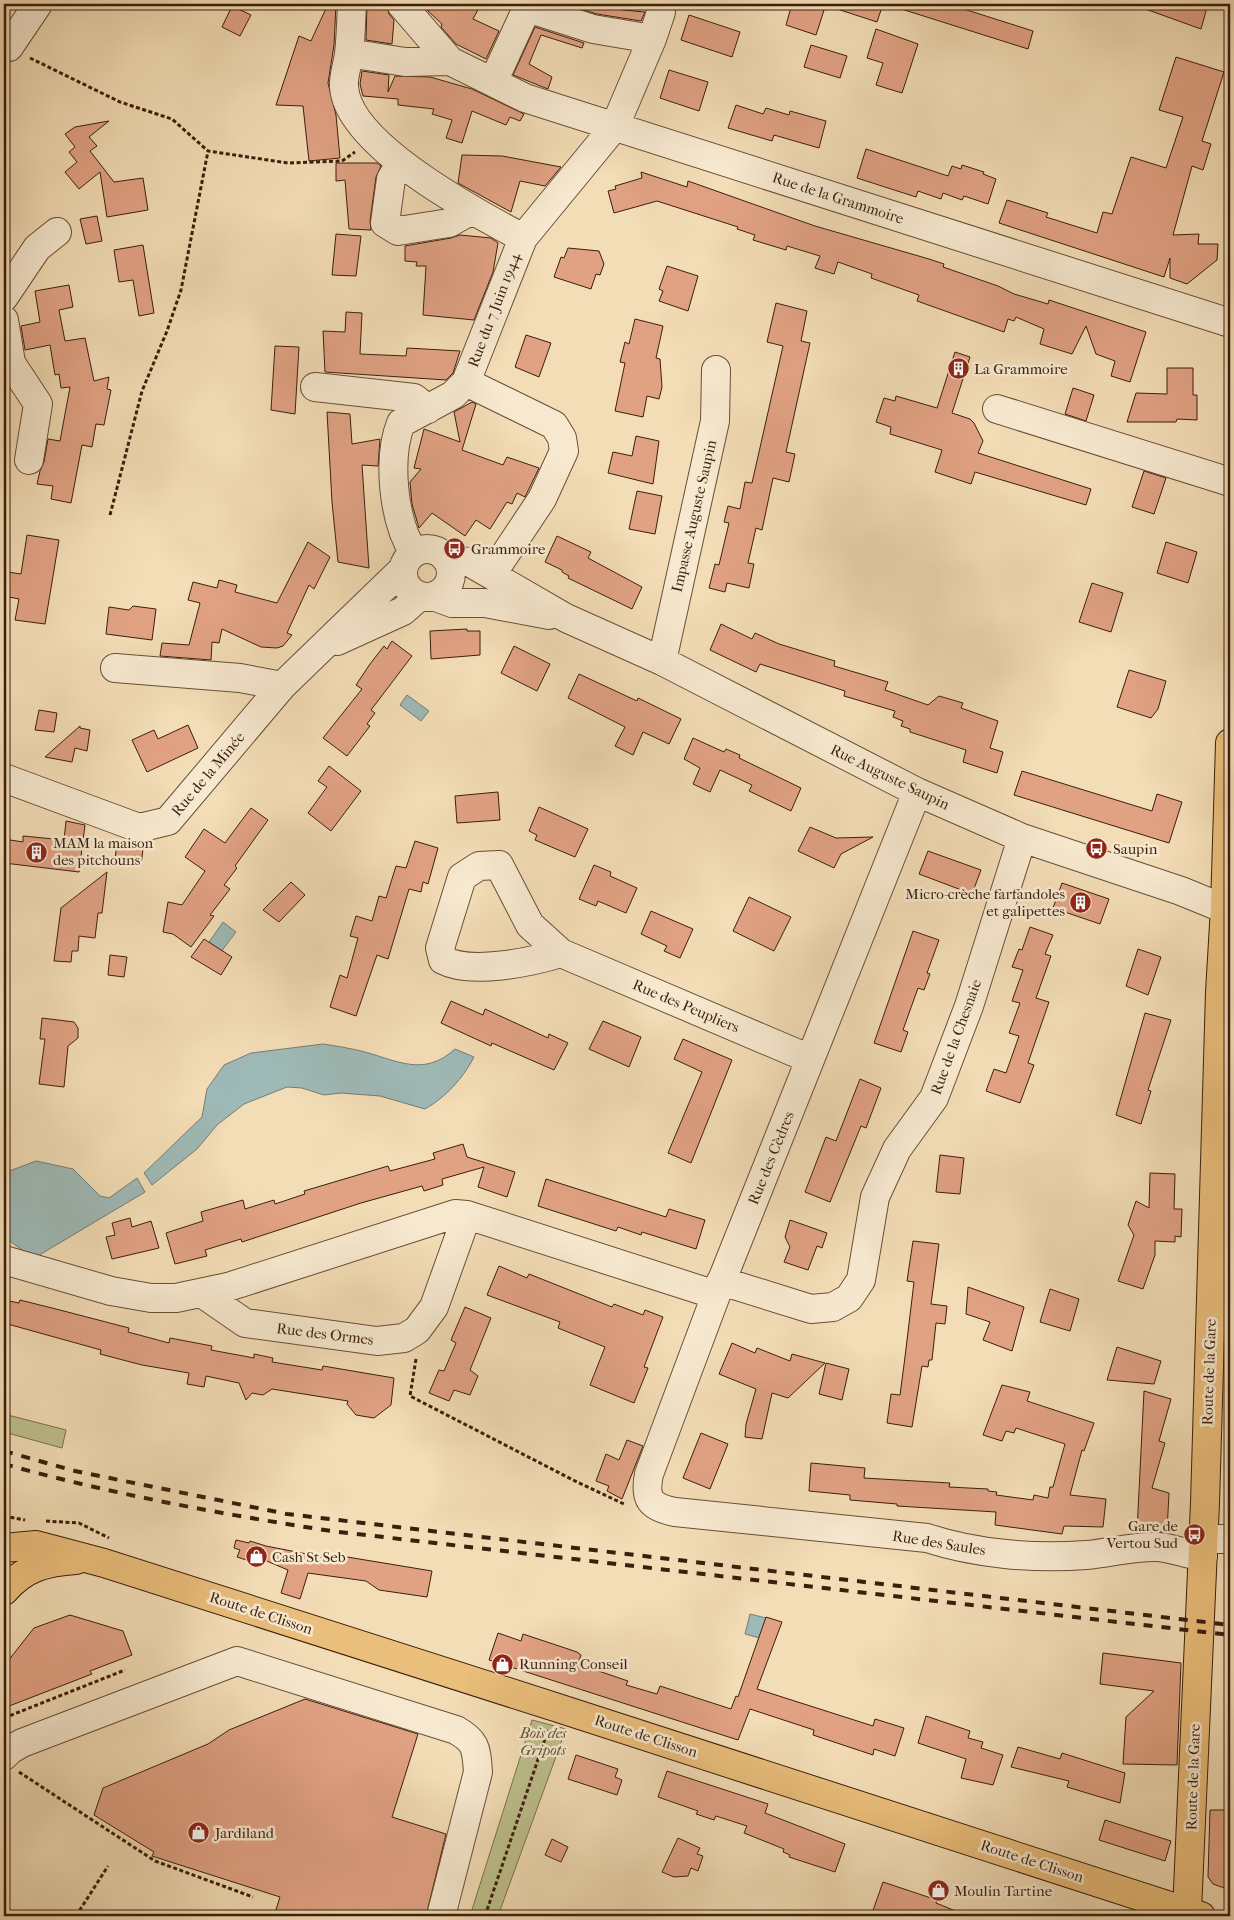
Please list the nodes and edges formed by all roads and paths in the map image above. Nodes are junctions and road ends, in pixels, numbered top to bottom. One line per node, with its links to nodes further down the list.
1 (38, 4): 7 (street)
2 (352, 4): 8 (street, Rue du 7 Juin 1944)
3 (401, 4): 9 (street, Rue de la Grammoire)
4 (660, 4): 6 (street, Rue du 7 Juin 1944)
5 (527, 6): 6 (street); 10 (street)
6 (652, 39): 11 (street, Rue du 7 Juin 1944)
7 (7, 47): 13 (path)
8 (349, 53): 9 (street, Rue de la Grammoire); 12 (street, Rue du 7 Juin 1944)
9 (450, 61): 10 (street, Rue de la Grammoire)
10 (493, 82): 11 (street, Rue de la Grammoire)
11 (615, 126): 17 (street, Rue du 7 Juin 1944); 20 (street, Rue de la Grammoire)
12 (376, 140): 13 (path); 14 (street, Rue du 7 Juin 1944)
13 (208, 151): 29 (path)
14 (401, 163): 15 (street, Rue du 7 Juin 1944); 15 (street)
15 (472, 210): 17 (street, Rue du 7 Juin 1944)
16 (57, 232): 18 (street)
17 (522, 238): 23 (street, Rue du 7 Juin 1944)
18 (4, 297)
19 (4, 320): 21 (street)
20 (1230, 323)
21 (7, 365): 27 (street)
22 (716, 370): 36 (street, Impasse Auguste Saupin)
23 (466, 382): 25 (street, Rue du 7 Juin 1944); 32 (street, Rue du 7 Juin 1944)
24 (315, 388): 25 (street)
25 (428, 409): 31 (street, Rue du 7 Juin 1944)
26 (997, 409): 28 (street)
27 (29, 460)
28 (1230, 482)
29 (110, 515)
30 (446, 559): 31 (street); 32 (street, Rue Auguste Saupin); 33 (street)
31 (408, 561): 33 (street); 35 (street, Rue de la Minée)
32 (492, 574): 34 (street, Rue Auguste Saupin)
33 (427, 596): 34 (street, Rue Auguste Saupin); 35 (street, Rue de la Minée)
34 (566, 618): 36 (street, Rue Auguste Saupin)
35 (318, 650): 38 (street, Rue de la Minée)
36 (662, 661): 41 (street, Rue Auguste Saupin)
37 (116, 668): 38 (street)
38 (282, 686): 40 (street, Rue de la Minée)
39 (1230, 743): 43 (main road, Route de la Gare)
40 (4, 778)
41 (917, 792): 42 (street, Rue Auguste Saupin); 45 (street, Rue des Cèdres)
42 (1022, 838): 43 (street, Rue Auguste Saupin); 48 (street, Rue de la Chesnaie)
43 (1228, 910): 54 (main road, Route de la Gare)
44 (561, 954): 44 (street, Rue des Peupliers); 45 (street, Rue des Peupliers)
45 (810, 1059): 48 (street, Rue des Cèdres)
46 (468, 1215): 48 (street); 49 (street); 50 (street)
47 (4, 1260): 49 (street)
48 (719, 1288): 51 (street, Rue des Cèdres)
49 (202, 1294): 50 (street, Rue des Ormes)
50 (417, 1330): 51 (path)
51 (648, 1497): 54 (street, Rue des Saules)
52 (1230, 1539): 54 (street, Rue des Saules)
53 (4, 1548): 55 (main road, Route de Clisson)
54 (1203, 1548): 63 (main road, Route de la Gare)
55 (90, 1560): 56 (main road, Route de Clisson); 58 (main road, Route de Clisson)
56 (4, 1591)
57 (125, 1670): 59 (path)
58 (556, 1706): 63 (main road, Route de Clisson); 66 (path)
59 (4, 1718)
60 (8, 1762): 62 (path); 65 (street)
61 (108, 1866): 64 (path)
62 (253, 1897)
63 (1191, 1915)
64 (76, 1916)
65 (441, 1916)
66 (485, 1916)

